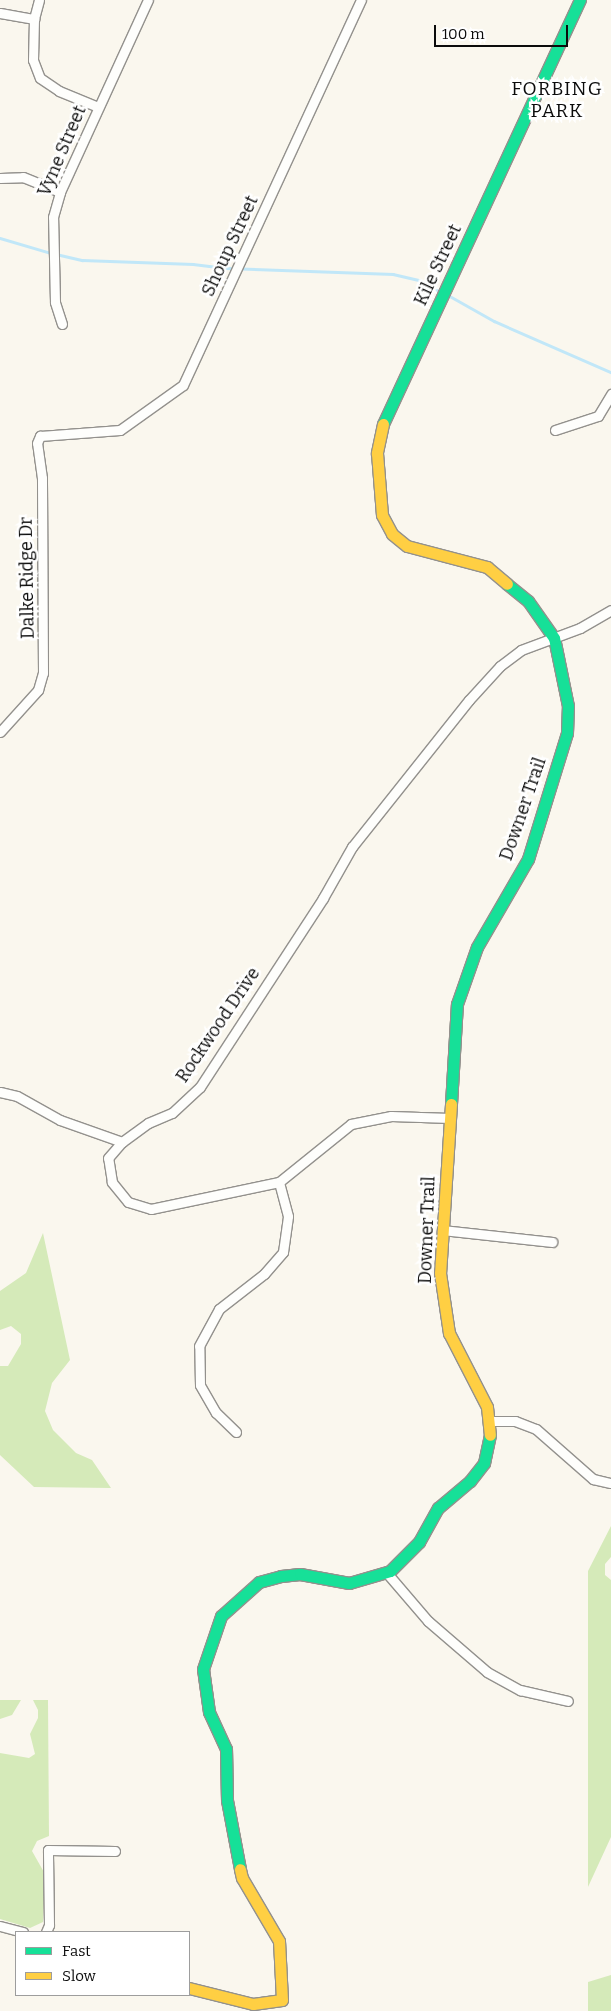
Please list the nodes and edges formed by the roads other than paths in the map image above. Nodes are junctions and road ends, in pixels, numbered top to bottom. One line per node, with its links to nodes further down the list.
1 (39, 0): 6 (street)
2 (148, 0): 7 (street, Vyne Street)
3 (361, 0): 13 (street, Shoup Street)
4 (580, 0): 14 (street, Kile Street)
5 (0, 13): 6 (street)
6 (34, 19): 7 (street)
7 (98, 107): 9 (street, Vyne Street)
8 (0, 178): 9 (street)
9 (60, 192): 10 (street, Vyne Street)
10 (62, 324)
11 (611, 394): 12 (street)
12 (555, 430)
13 (66, 433): 17 (street, Dalke Ridge Dr)
14 (407, 546): 16 (street, Downer Trail)
15 (611, 610): 16 (street, Rockwood Drive)
16 (554, 638): 19 (street, Downer Trail); 20 (street, Rockwood Drive)
17 (0, 732)
18 (0, 1092): 20 (street)
19 (450, 1118): 21 (street, Rockwood Drive); 22 (street, Downer Trail)
20 (122, 1142): 21 (street, Rockwood Drive)
21 (278, 1182): 25 (street)
22 (442, 1230): 23 (street); 24 (street, Downer Trail)
23 (552, 1242)
24 (491, 1421): 26 (street); 27 (street, Downer Trail)
25 (236, 1432)
26 (611, 1483)
27 (386, 1572): 28 (street); 33 (street, Downer Trail)
28 (568, 1701)
29 (115, 1851): 32 (street)
30 (0, 1926): 31 (street)
31 (19, 1931)
32 (47, 1931)
33 (190, 1988)

